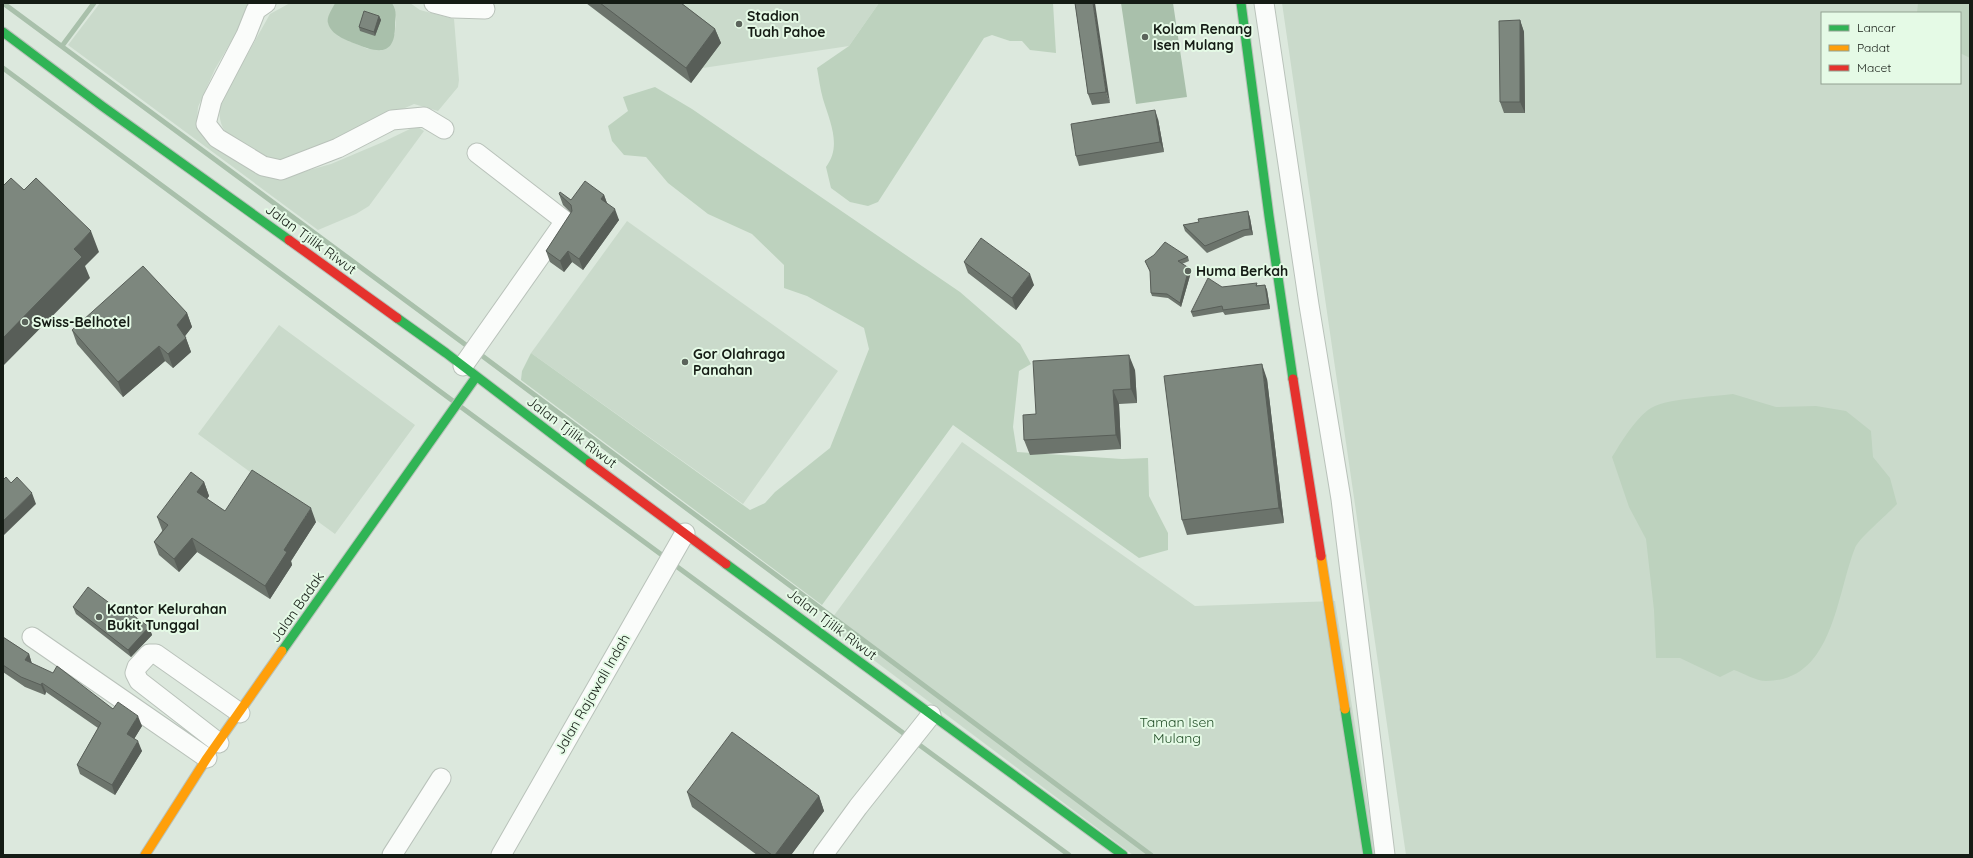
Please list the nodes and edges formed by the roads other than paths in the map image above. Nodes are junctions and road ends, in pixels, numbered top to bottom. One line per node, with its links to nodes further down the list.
1 (266, 3): 7 (street)
2 (434, 3): 5 (street)
3 (1241, 3): 22 (main road)
4 (1264, 3): 23 (street)
5 (485, 9)
6 (3, 32): 9 (main road, Jalan Tjilik Riwut)
7 (444, 129)
8 (477, 153): 9 (street)
9 (469, 372): 10 (main road, Jalan Tjilik Riwut); 12 (main road, Jalan Badak)
10 (686, 533): 13 (main road, Jalan Tjilik Riwut); 19 (street, Jalan Rajawali Indah)
11 (32, 637): 15 (street)
12 (240, 712): 14 (main road, Jalan Badak); 14 (street)
13 (931, 715): 20 (street); 21 (main road, Jalan Tjilik Riwut)
14 (219, 743): 15 (main road, Jalan Badak)
15 (207, 758): 17 (main road, Jalan Badak)
16 (441, 778): 18 (street)
17 (145, 855)
18 (392, 855)
19 (501, 855)
20 (823, 855)
21 (1123, 855)
22 (1368, 855)
23 (1385, 855)

